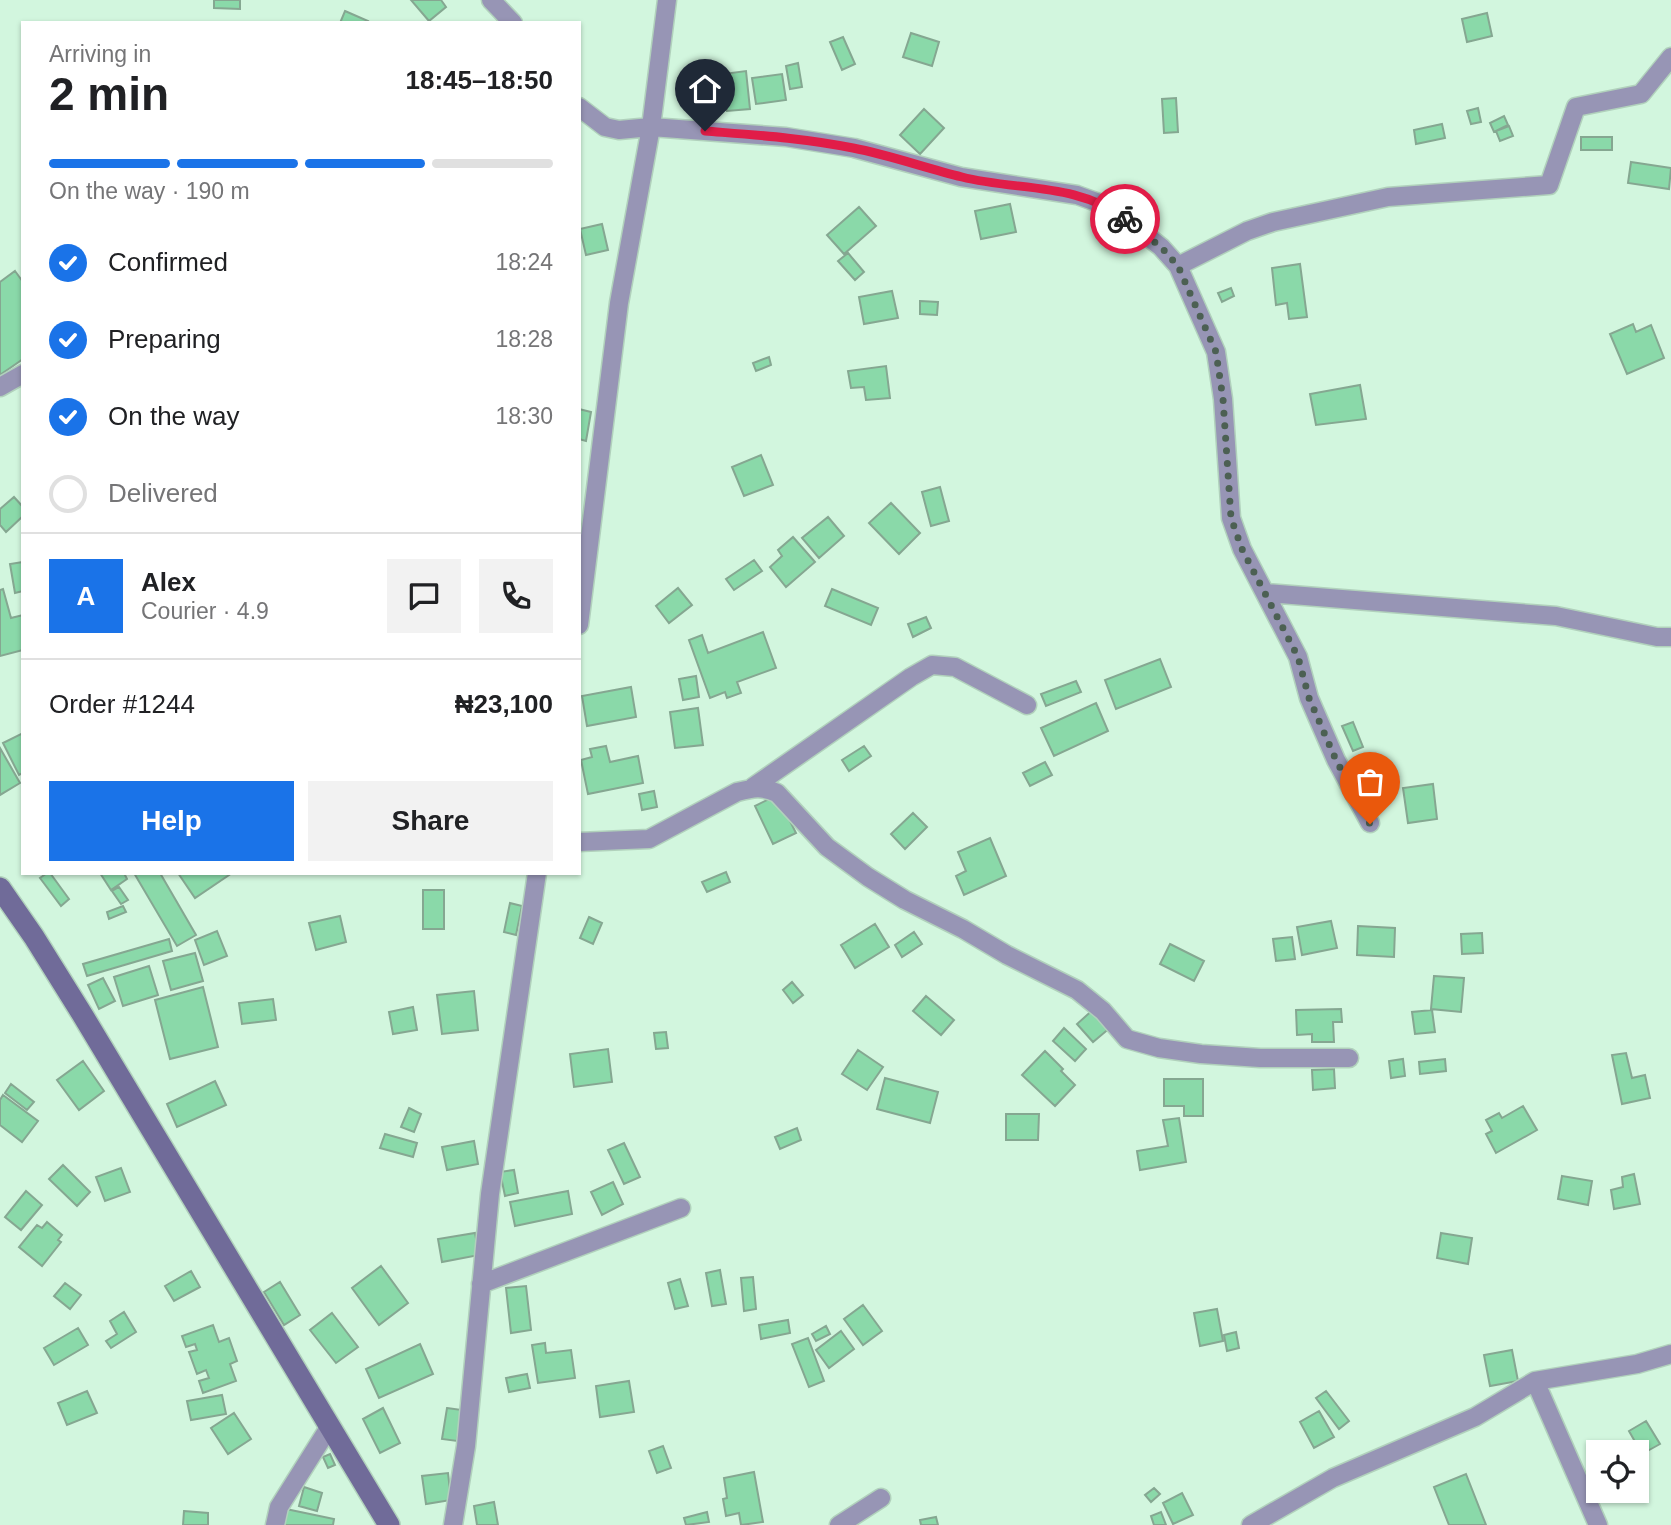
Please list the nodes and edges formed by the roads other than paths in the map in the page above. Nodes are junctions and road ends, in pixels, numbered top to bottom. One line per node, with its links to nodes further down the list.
1 (491, 0): 3 (street)
2 (667, 0): 6 (street)
3 (511, 21)
4 (1671, 57): 7 (street)
5 (581, 109): 6 (street)
6 (651, 127): 7 (street); 11 (street)
7 (1178, 266): 10 (street)
8 (21, 375): 9 (street)
9 (0, 387)
10 (1266, 593): 12 (street); 15 (street)
11 (581, 609)
12 (1671, 637)
13 (1027, 705): 14 (street)
14 (753, 788): 16 (street); 19 (street)
15 (1370, 824)
16 (581, 842)
17 (537, 875): 21 (street)
18 (0, 888): 24 (main road)
19 (1349, 1058)
20 (681, 1208): 21 (street)
21 (481, 1284): 28 (street)
22 (1671, 1353): 23 (street)
23 (1535, 1381): 30 (street); 31 (street)
24 (330, 1426): 26 (street); 27 (main road)
25 (881, 1498): 29 (street)
26 (275, 1525)
27 (389, 1525)
28 (453, 1525)
29 (839, 1525)
30 (1251, 1525)
31 (1598, 1525)

